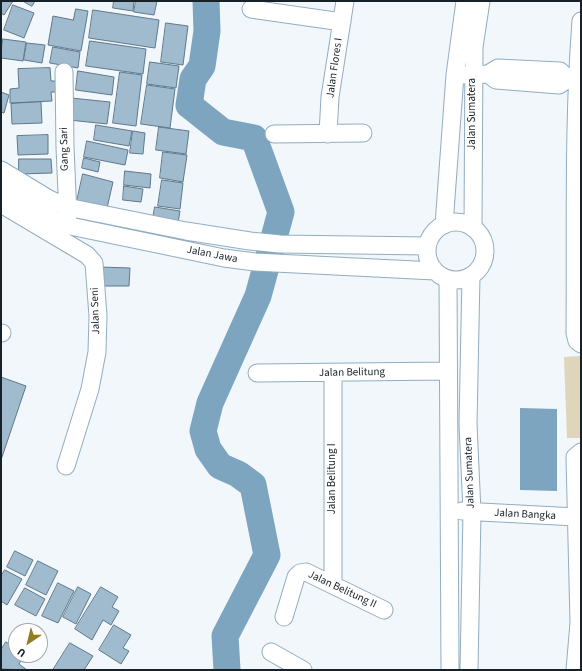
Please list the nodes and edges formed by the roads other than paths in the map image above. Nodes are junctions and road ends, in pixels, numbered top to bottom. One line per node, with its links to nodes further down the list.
1 (345, 1): 5 (street, Jalan Flores I)
2 (465, 1): 9 (street, Jalan Sumatera)
3 (481, 1): 8 (street, Jalan Sumatera)
4 (251, 9): 5 (street)
5 (342, 22): 13 (street, Jalan Flores I)
6 (581, 22): 10 (street)
7 (64, 72): 18 (street, Gang Sari)
8 (481, 74): 9 (street); 10 (street); 21 (street, Jalan Sumatera)
9 (455, 75): 19 (street, Jalan Sumatera)
10 (572, 79): 14 (street)
11 (363, 133): 13 (street)
12 (274, 134): 13 (street)
13 (328, 134)
14 (578, 136): 22 (street)
15 (1, 170): 18 (street, Jalan Jawa)
16 (1, 189): 20 (street, Jalan Jawa)
17 (1, 204): 33 (street, Jalan Seni)
18 (67, 207): 20 (street, Gang Sari); 23 (street, Jalan Jawa)
19 (444, 225): 21 (street); 24 (street)
20 (70, 226): 25 (street, Jalan Jawa)
21 (473, 228): 27 (street)
22 (578, 238): 28 (street)
23 (247, 240): 24 (street, Jalan Jawa); 25 (street)
24 (427, 246): 26 (street)
25 (248, 261): 26 (street, Jalan Jawa)
26 (441, 275): 27 (street); 29 (street, Jalan Sumatera)
27 (471, 276): 35 (street, Jalan Sumatera)
28 (578, 338)
29 (447, 371): 31 (street, Jalan Belitung); 34 (street, Jalan Sumatera)
30 (257, 373): 31 (street, Jalan Belitung)
31 (333, 373): 38 (street, Jalan Belitung I)
32 (578, 454): 36 (street)
33 (66, 466)
34 (449, 511): 35 (street, Jalan Bangka); 44 (street, Jalan Sumatera)
35 (472, 512): 36 (street, Jalan Bangka); 45 (street, Jalan Sumatera)
36 (576, 518): 37 (street)
37 (580, 555): 41 (street)
38 (333, 585): 39 (street, Jalan Belitung II); 40 (street, Jalan Belitung II)
39 (384, 610)
40 (284, 617)
41 (580, 623): 46 (street)
42 (271, 652): 43 (street)
43 (303, 670)
44 (450, 670)
45 (469, 670)
46 (575, 670)

